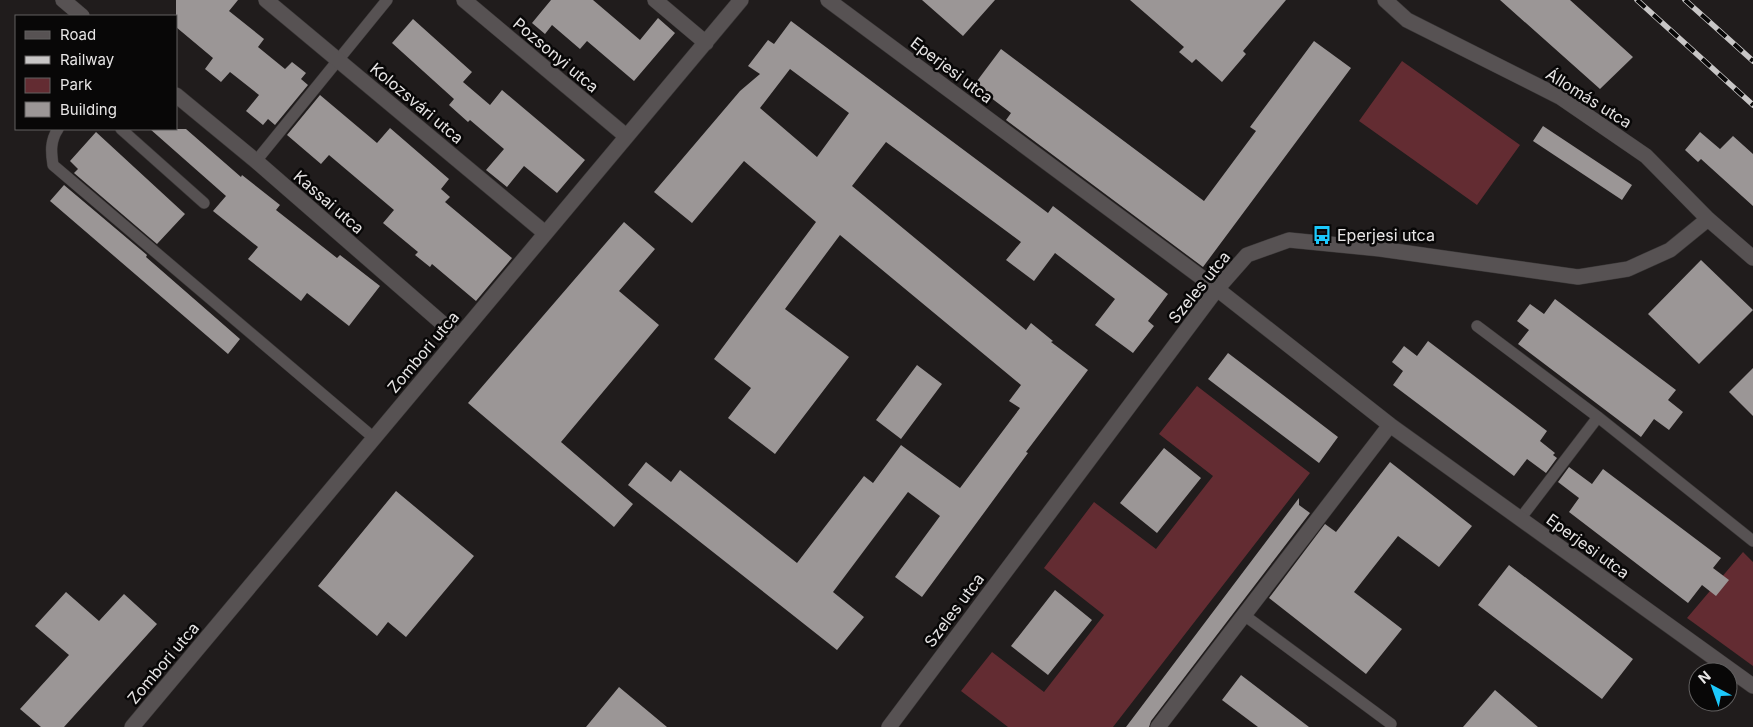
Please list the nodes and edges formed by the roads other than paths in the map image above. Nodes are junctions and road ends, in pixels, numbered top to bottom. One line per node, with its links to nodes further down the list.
1 (266, 0): 9 (street, Kolozsvári utca)
2 (387, 0): 9 (lane)
3 (464, 0): 13 (street, Pozsonyi utca)
4 (655, 0): 8 (street)
5 (740, 0): 8 (street, Zombori utca)
6 (828, 0): 19 (street, Eperjesi utca)
7 (1385, 0): 16 (street, Állomás utca)
8 (706, 43): 13 (street, Zombori utca)
9 (338, 60): 14 (lane); 17 (street, Kolozsvári utca)
10 (178, 97): 14 (street, Kassai utca)
11 (57, 130): 24 (lane)
12 (122, 130): 15 (lane)
13 (626, 136): 17 (street, Zombori utca)
14 (256, 161): 21 (street, Kassai utca)
15 (204, 203)
16 (1708, 219): 18 (street, Állomás utca); 19 (street, Szeles utca)
17 (545, 233): 21 (street, Zombori utca)
18 (1753, 258)
19 (1217, 289): 23 (street, Eperjesi utca); 31 (street, Szeles utca)
20 (1477, 326): 22 (lane)
21 (458, 337): 24 (street, Zombori utca)
22 (1598, 417): 25 (lane); 26 (lane)
23 (1390, 425): 25 (street, Eperjesi utca); 27 (street)
24 (374, 438): 30 (street, Zombori utca)
25 (1520, 519): 28 (street, Eperjesi utca)
26 (1753, 541)
27 (1244, 615): 29 (lane); 32 (street)
28 (1753, 686)
29 (1391, 724)
30 (132, 727)
31 (889, 727)
32 (1158, 727)

